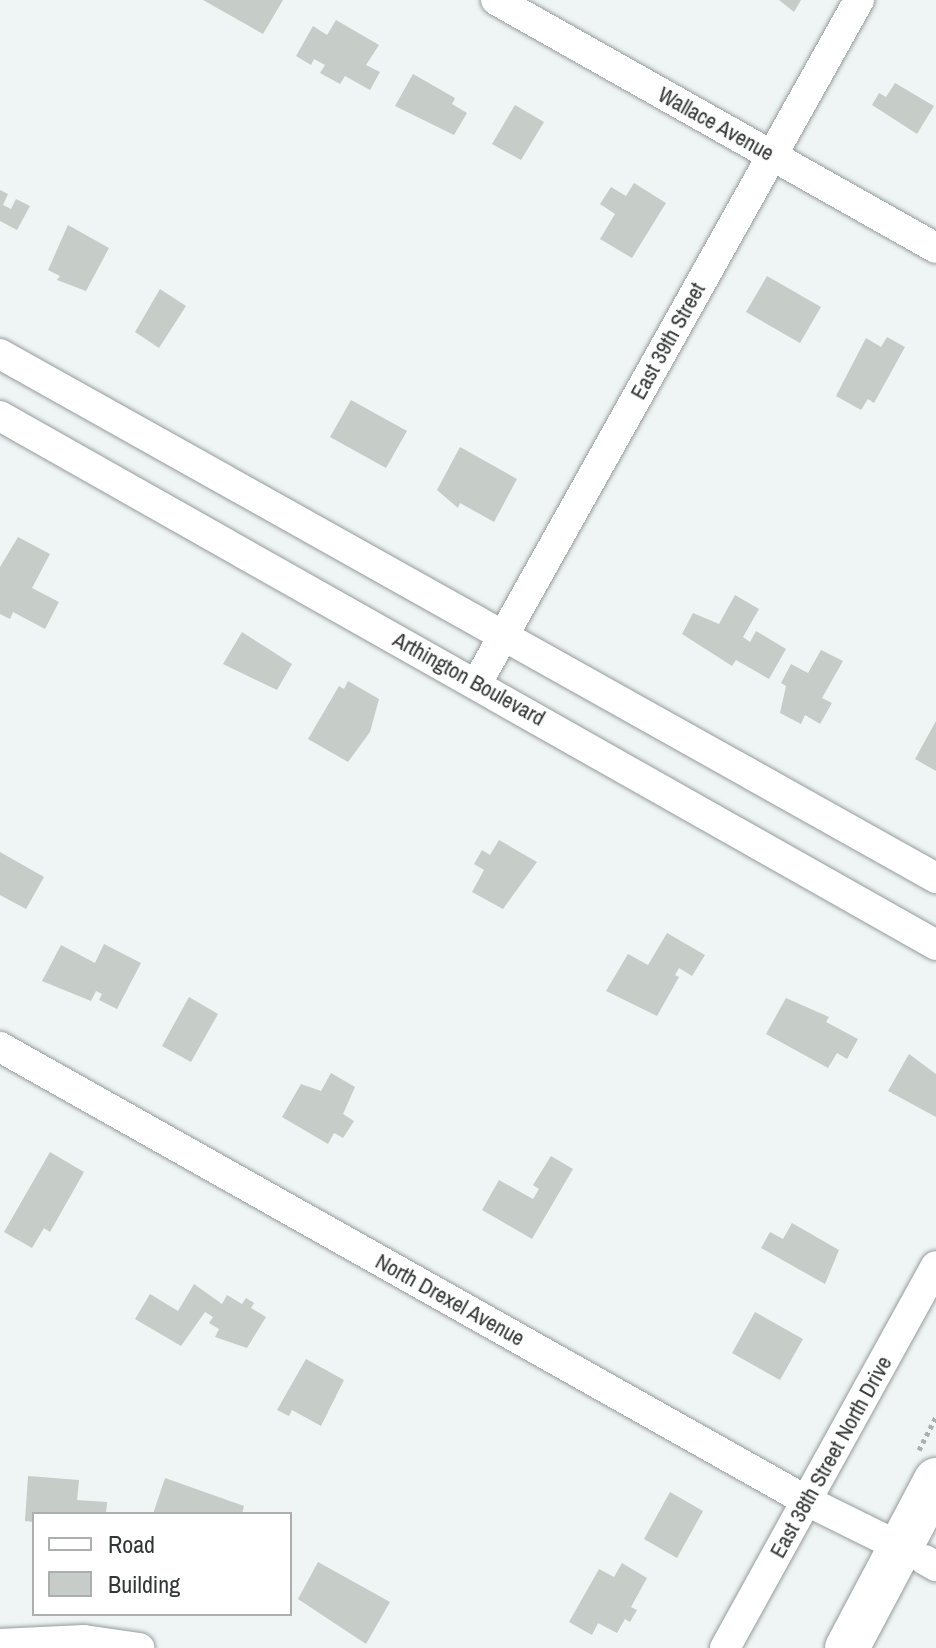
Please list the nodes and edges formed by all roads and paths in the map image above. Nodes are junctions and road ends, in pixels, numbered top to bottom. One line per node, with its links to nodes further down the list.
1 (496, 0): 3 (street, Wallace Avenue)
2 (859, 0): 3 (street, East 39th Street)
3 (772, 155): 4 (street, Wallace Avenue); 7 (street, East 39th Street)
4 (936, 248)
5 (0, 354): 7 (street)
6 (0, 416): 8 (street, Arthington Boulevard)
7 (503, 636): 8 (street, East 39th Street); 9 (street)
8 (477, 683): 10 (street, Arthington Boulevard)
9 (936, 878)
10 (936, 945)
11 (0, 1047): 14 (street, North Drexel Avenue)
12 (936, 1266): 14 (street, East 38th Street North Drive)
13 (936, 1480): 15 (main road)
14 (807, 1501): 15 (street, North Drexel Avenue); 18 (street, East 38th Street North Drive)
15 (925, 1553): 19 (main road); 20 (main road)
16 (0, 1644): 17 (street)
17 (139, 1648)
18 (725, 1648)
19 (847, 1648)
20 (878, 1648)

